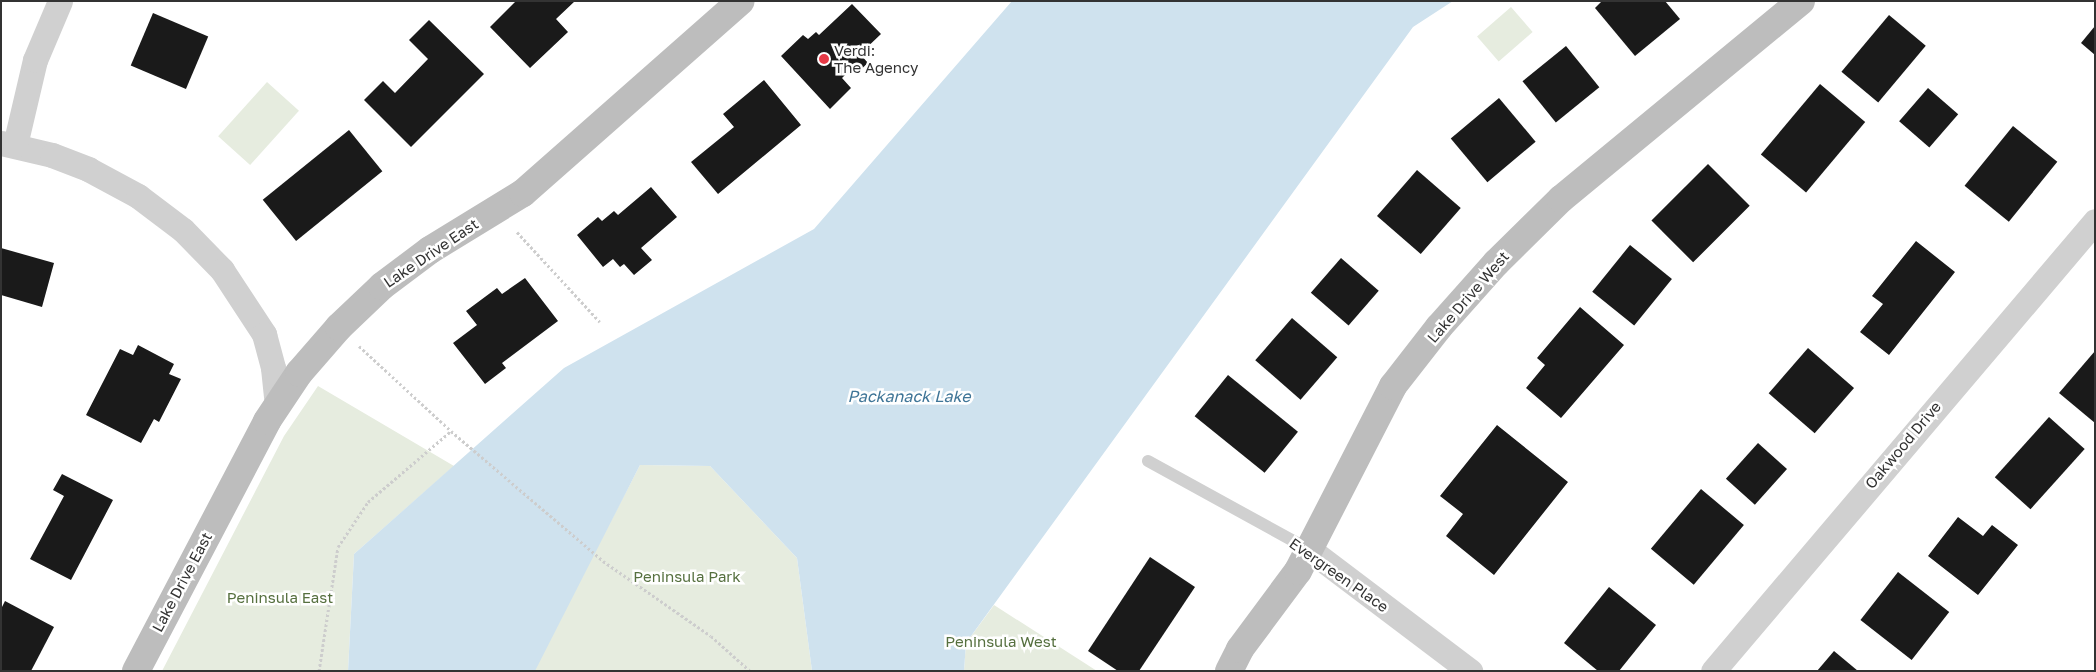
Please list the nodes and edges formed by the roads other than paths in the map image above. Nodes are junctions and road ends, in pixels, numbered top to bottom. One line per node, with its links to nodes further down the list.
1 (60, 1): 4 (street)
2 (741, 1): 6 (street, Lake Drive East)
3 (1801, 1): 8 (street, Lake Drive West)
4 (8, 144): 6 (street)
5 (2095, 221): 12 (street, Oakwood Drive)
6 (277, 406): 9 (street, Lake Drive East)
7 (1148, 461): 8 (lane, Evergreen Place)
8 (1310, 550): 10 (street, Lake Drive West); 11 (street, Evergreen Place)
9 (136, 671)
10 (1229, 671)
11 (1470, 671)
12 (1713, 671)

